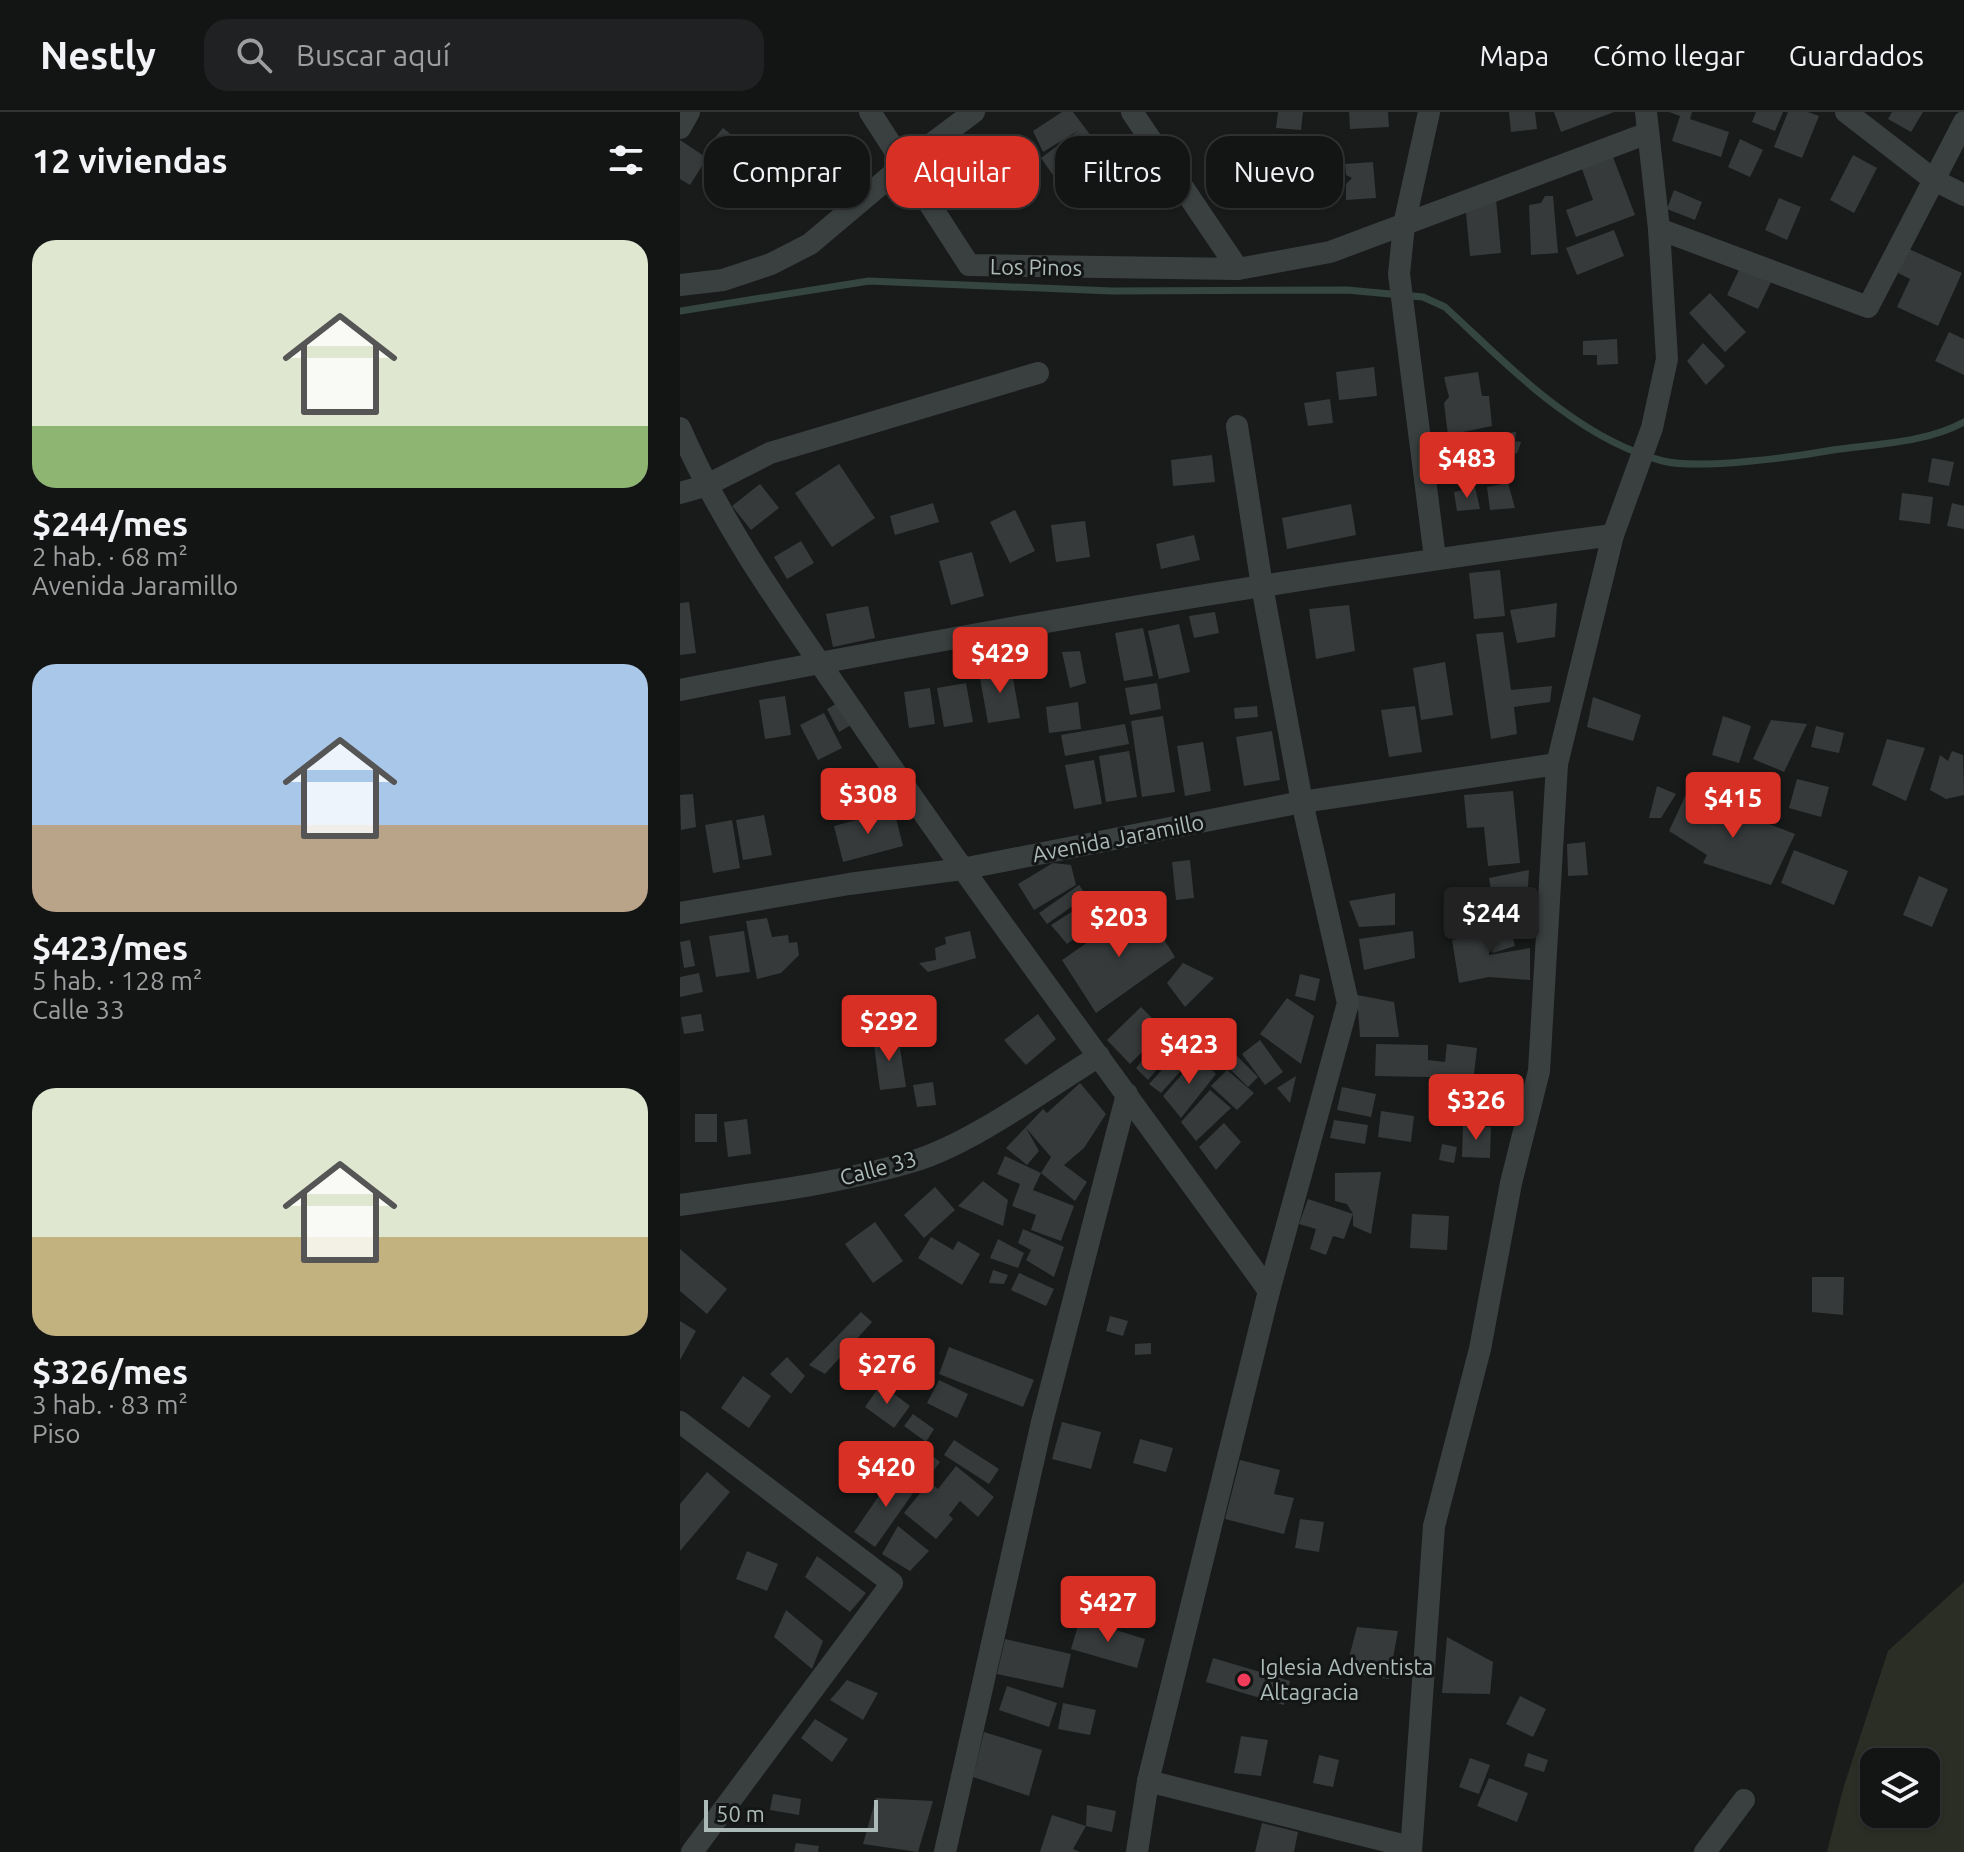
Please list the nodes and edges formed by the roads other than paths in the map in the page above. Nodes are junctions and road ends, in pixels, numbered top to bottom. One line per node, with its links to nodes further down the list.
1 (689, 112): 9 (street)
2 (870, 112): 10 (street, Los Pinos)
3 (974, 112): 11 (street)
4 (1132, 112): 18 (street)
5 (1429, 112): 16 (street)
6 (1846, 112): 13 (street)
7 (1647, 122): 16 (street); 17 (street)
8 (1964, 122): 13 (street)
9 (680, 128)
10 (887, 136)
11 (942, 136)
12 (886, 180): 19 (street)
13 (1934, 180): 14 (street); 17 (street)
14 (1964, 195)
15 (934, 208): 18 (street, Los Pinos)
16 (1404, 225): 18 (street); 26 (street)
17 (1659, 229): 25 (street)
18 (1238, 269)
19 (680, 285)
20 (1038, 373): 23 (street)
21 (1237, 426): 27 (street)
22 (680, 428): 23 (street)
23 (705, 486): 24 (street); 28 (street)
24 (680, 493)
25 (1613, 535): 26 (street); 30 (street)
26 (1435, 558): 27 (street)
27 (1262, 586): 28 (street); 31 (street)
28 (820, 662): 29 (street); 32 (street)
29 (680, 690)
30 (1557, 764): 31 (street, Avenida Jaramillo); 41 (street)
31 (1302, 802): 32 (street, Avenida Jaramillo); 37 (street)
32 (962, 869): 33 (street, Avenida Jaramillo); 34 (street)
33 (680, 913)
34 (1099, 1056): 35 (street); 36 (street, Calle 33)
35 (1127, 1094): 37 (street); 43 (street)
36 (680, 1205)
37 (1269, 1291): 39 (street)
38 (680, 1422): 42 (street)
39 (1148, 1781): 41 (street); 44 (street)
40 (1744, 1800): 45 (street)
41 (1410, 1849)
42 (692, 1852)
43 (945, 1852)
44 (1137, 1852)
45 (1705, 1852)

